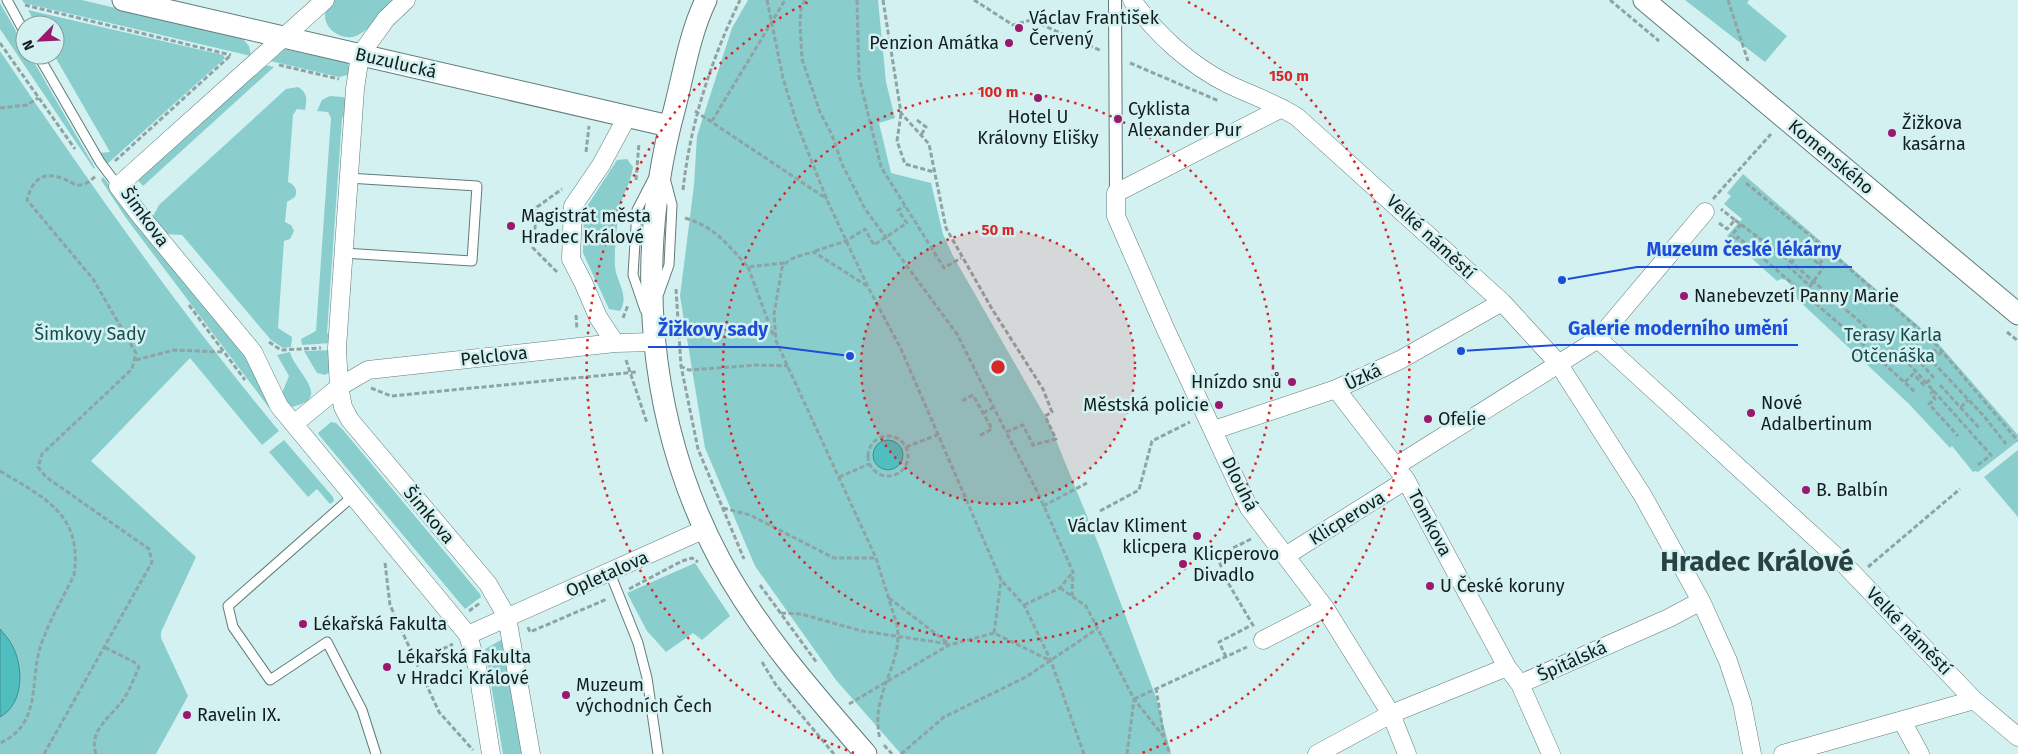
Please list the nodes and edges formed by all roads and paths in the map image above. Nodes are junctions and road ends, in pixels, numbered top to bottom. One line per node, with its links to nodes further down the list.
1 (123, 0): 19 (street, Buzulucká)
2 (324, 0): 19 (street, Šimkova)
3 (406, 0): 21 (street, Šimkova)
4 (706, 0): 36 (street)
5 (740, 0): 30 (path)
6 (767, 0): 18 (path)
7 (785, 0): 18 (path)
8 (805, 0): 55 (path)
9 (857, 0): 50 (path)
10 (883, 0): 31 (path)
11 (974, 0): 22 (path)
12 (1115, 0): 22 (street)
13 (1132, 0): 29 (street, Velké náměstí)
14 (1644, 0): 75 (street, Komenského)
15 (7, 1): 17 (lane); 40 (path)
16 (1728, 1): 25 (path)
17 (15, 15)
18 (772, 21): 35 (path); 49 (path)
19 (284, 37): 21 (street, Buzulucká); 45 (street, Šimkova)
20 (0, 43): 28 (path)
21 (360, 55): 32 (street, Buzulucká); 44 (street, Šimkova)
22 (1114, 56): 27 (path); 48 (street)
23 (273, 64): 26 (path)
24 (44, 65): 41 (lane)
25 (1751, 70)
26 (345, 79)
27 (1222, 102)
28 (0, 108)
29 (1282, 108): 48 (street); 73 (street, Velké náměstí)
30 (697, 112): 35 (path); 42 (path)
31 (902, 113): 38 (path); 43 (path)
32 (627, 117): 36 (street, Buzulucká); 82 (street)
33 (585, 120): 39 (path)
34 (917, 120): 38 (path)
35 (712, 121): 49 (path)
36 (669, 126): 76 (street)
37 (1771, 134): 53 (path)
38 (921, 135): 43 (path)
39 (586, 156)
40 (117, 159): 41 (path); 45 (path)
41 (106, 169): 45 (lane); 86 (path)
42 (685, 170)
43 (934, 172): 62 (path)
44 (348, 178): 60 (street, Šimkova); 60 (lane)
45 (124, 180): 106 (street, Šimkova)
46 (1746, 183): 57 (path)
47 (566, 186): 68 (path)
48 (1116, 193): 105 (street, Dlouhá)
49 (828, 200): 56 (path)
50 (906, 206): 55 (path); 62 (path)
51 (1704, 212): 53 (path); 79 (street)
52 (681, 217): 66 (path)
53 (1735, 220): 54 (path)
54 (1741, 224): 63 (path); 70 (path)
55 (886, 237): 56 (path); 102 (path)
56 (846, 241): 58 (path); 71 (path)
57 (1818, 242): 59 (path); 61 (path)
58 (814, 252): 64 (path); 71 (path)
59 (1830, 252): 65 (path); 84 (path)
60 (343, 253): 81 (street, Šimkova)
61 (1808, 254): 63 (path); 65 (path)
62 (961, 258): 110 (path)
63 (1791, 262): 67 (path); 69 (path)
64 (785, 263): 66 (path); 80 (path)
65 (1819, 264): 69 (path)
66 (748, 267): 80 (path)
67 (1799, 276): 69 (path); 70 (path)
68 (563, 278)
69 (1814, 282): 93 (path)
70 (1793, 283): 92 (path)
71 (868, 287): 111 (path)
72 (675, 299): 88 (path)
73 (1502, 302): 87 (street, Velké náměstí); 97 (street, Úzká)
74 (576, 305): 78 (path)
75 (2018, 314)
76 (653, 330): 82 (street, Pelclova); 128 (street)
77 (264, 336): 81 (path)
78 (578, 336)
79 (1598, 339): 87 (street); 137 (street, Velké náměstí)
80 (776, 341): 89 (path)
81 (337, 348): 95 (street, Šimkova)
82 (620, 350): 91 (path); 95 (street, Pelclova)
83 (224, 352): 86 (path)
84 (1942, 352): 85 (path); 114 (path)
85 (1928, 356): 93 (path); 100 (path)
86 (136, 360): 159 (path)
87 (1558, 363): 120 (street, Klicperova); 145 (street, Velké náměstí)
88 (681, 366): 89 (path); 126 (path)
89 (788, 366): 121 (path)
90 (636, 372): 91 (path)
91 (631, 373): 96 (path); 107 (path)
92 (1905, 382): 93 (path); 99 (path)
93 (1927, 382): 98 (path)
94 (1940, 385): 103 (path)
95 (339, 387): 106 (street); 150 (street, Šimkova)
96 (371, 388)
97 (1336, 389): 109 (street, Úzká); 120 (street, Tomkova)
98 (1934, 390): 113 (path); 118 (path)
99 (1916, 393)
100 (1968, 400): 103 (path); 115 (path)
101 (962, 402): 104 (path)
102 (994, 407): 104 (path); 110 (path)
103 (1960, 407): 108 (path)
104 (983, 413): 112 (path)
105 (1206, 414): 109 (street, Dlouhá); 127 (path)
106 (294, 424): 124 (street, Šimkova)
107 (648, 427)
108 (1980, 429)
109 (1214, 430): 129 (street, Dlouhá)
110 (1006, 432): 125 (path)
111 (938, 435): 116 (path); 138 (path)
112 (979, 436)
113 (1958, 436)
114 (2018, 441)
115 (2006, 444)
116 (906, 447): 117 (path); 117 (path)
117 (869, 464): 121 (path)
118 (1978, 464)
119 (0, 471): 179 (path)
120 (1401, 473): 130 (street, Klicperova); 165 (street, Tomkova)
121 (839, 477): 131 (path)
122 (1087, 483): 125 (path)
123 (1960, 490): 137 (path)
124 (353, 496): 157 (street, Šimkova); 183 (lane)
125 (1043, 506): 135 (path)
126 (722, 508): 131 (path); 134 (path)
127 (1100, 511)
128 (705, 529): 136 (street, Opletalova); 180 (street)
129 (1267, 530): 130 (street, Dlouhá); 151 (path)
130 (1287, 556): 147 (street, Dlouhá)
131 (876, 558): 143 (path)
132 (384, 559): 163 (path)
133 (702, 568): 141 (path)
134 (748, 568)
135 (1072, 572): 140 (path); 142 (path)
136 (610, 573): 141 (lane); 150 (street, Opletalova)
137 (1856, 577): 171 (street, Velké náměstí)
138 (1001, 580): 146 (path); 154 (path)
139 (758, 583): 149 (path)
140 (1060, 588): 142 (path); 146 (path)
141 (619, 594): 153 (path); 187 (lane)
142 (1072, 596): 152 (path)
143 (889, 598): 156 (path); 158 (path)
144 (484, 600): 148 (path)
145 (1701, 601): 167 (street, Špitálská); 197 (street, Velké náměstí)
146 (1024, 605): 162 (path)
147 (1325, 608): 155 (street); 174 (street, Dlouhá)
148 (466, 612)
149 (780, 613): 156 (path); 164 (path)
150 (507, 617): 157 (street); 186 (street, Šimkova)
151 (1253, 625): 155 (path); 160 (path)
152 (1098, 629): 162 (path); 170 (path)
153 (530, 632)
154 (994, 633): 158 (path); 162 (path)
155 (1259, 635): 160 (path)
156 (899, 636): 158 (path); 166 (path)
157 (461, 639): 163 (path); 185 (street, Šimkova)
158 (949, 644): 166 (path)
159 (104, 647): 181 (path); 182 (path)
160 (1226, 657): 168 (path)
161 (760, 660): 188 (path)
162 (1051, 661): 190 (path); 191 (path)
163 (416, 662): 184 (path)
164 (820, 667)
165 (1507, 668): 167 (street, Špitálská); 174 (street)
166 (885, 682): 172 (path); 180 (path)
167 (1520, 684): 196 (street)
168 (1156, 688): 170 (path); 178 (path)
169 (843, 697): 172 (path)
170 (1134, 699): 178 (path); 192 (path)
171 (1974, 700): 175 (street); 177 (street, Velké náměstí)
172 (849, 704): 173 (path)
173 (855, 711)
174 (1391, 714): 194 (street); 195 (street, Dlouhá)
175 (1902, 721): 198 (street); 199 (street)
176 (874, 733): 180 (path)
177 (2018, 736)
178 (1164, 737): 193 (path)
179 (0, 743)
180 (873, 747): 189 (path)
181 (44, 754)
182 (96, 754)
183 (376, 754)
184 (476, 754)
185 (491, 754)
186 (531, 754)
187 (658, 754)
188 (834, 754)
189 (892, 754)
190 (901, 754)
191 (1084, 754)
192 (1127, 754)
193 (1170, 754)
194 (1317, 754)
195 (1407, 754)
196 (1551, 754)
197 (1752, 754)
198 (1783, 754)
199 (1920, 754)

